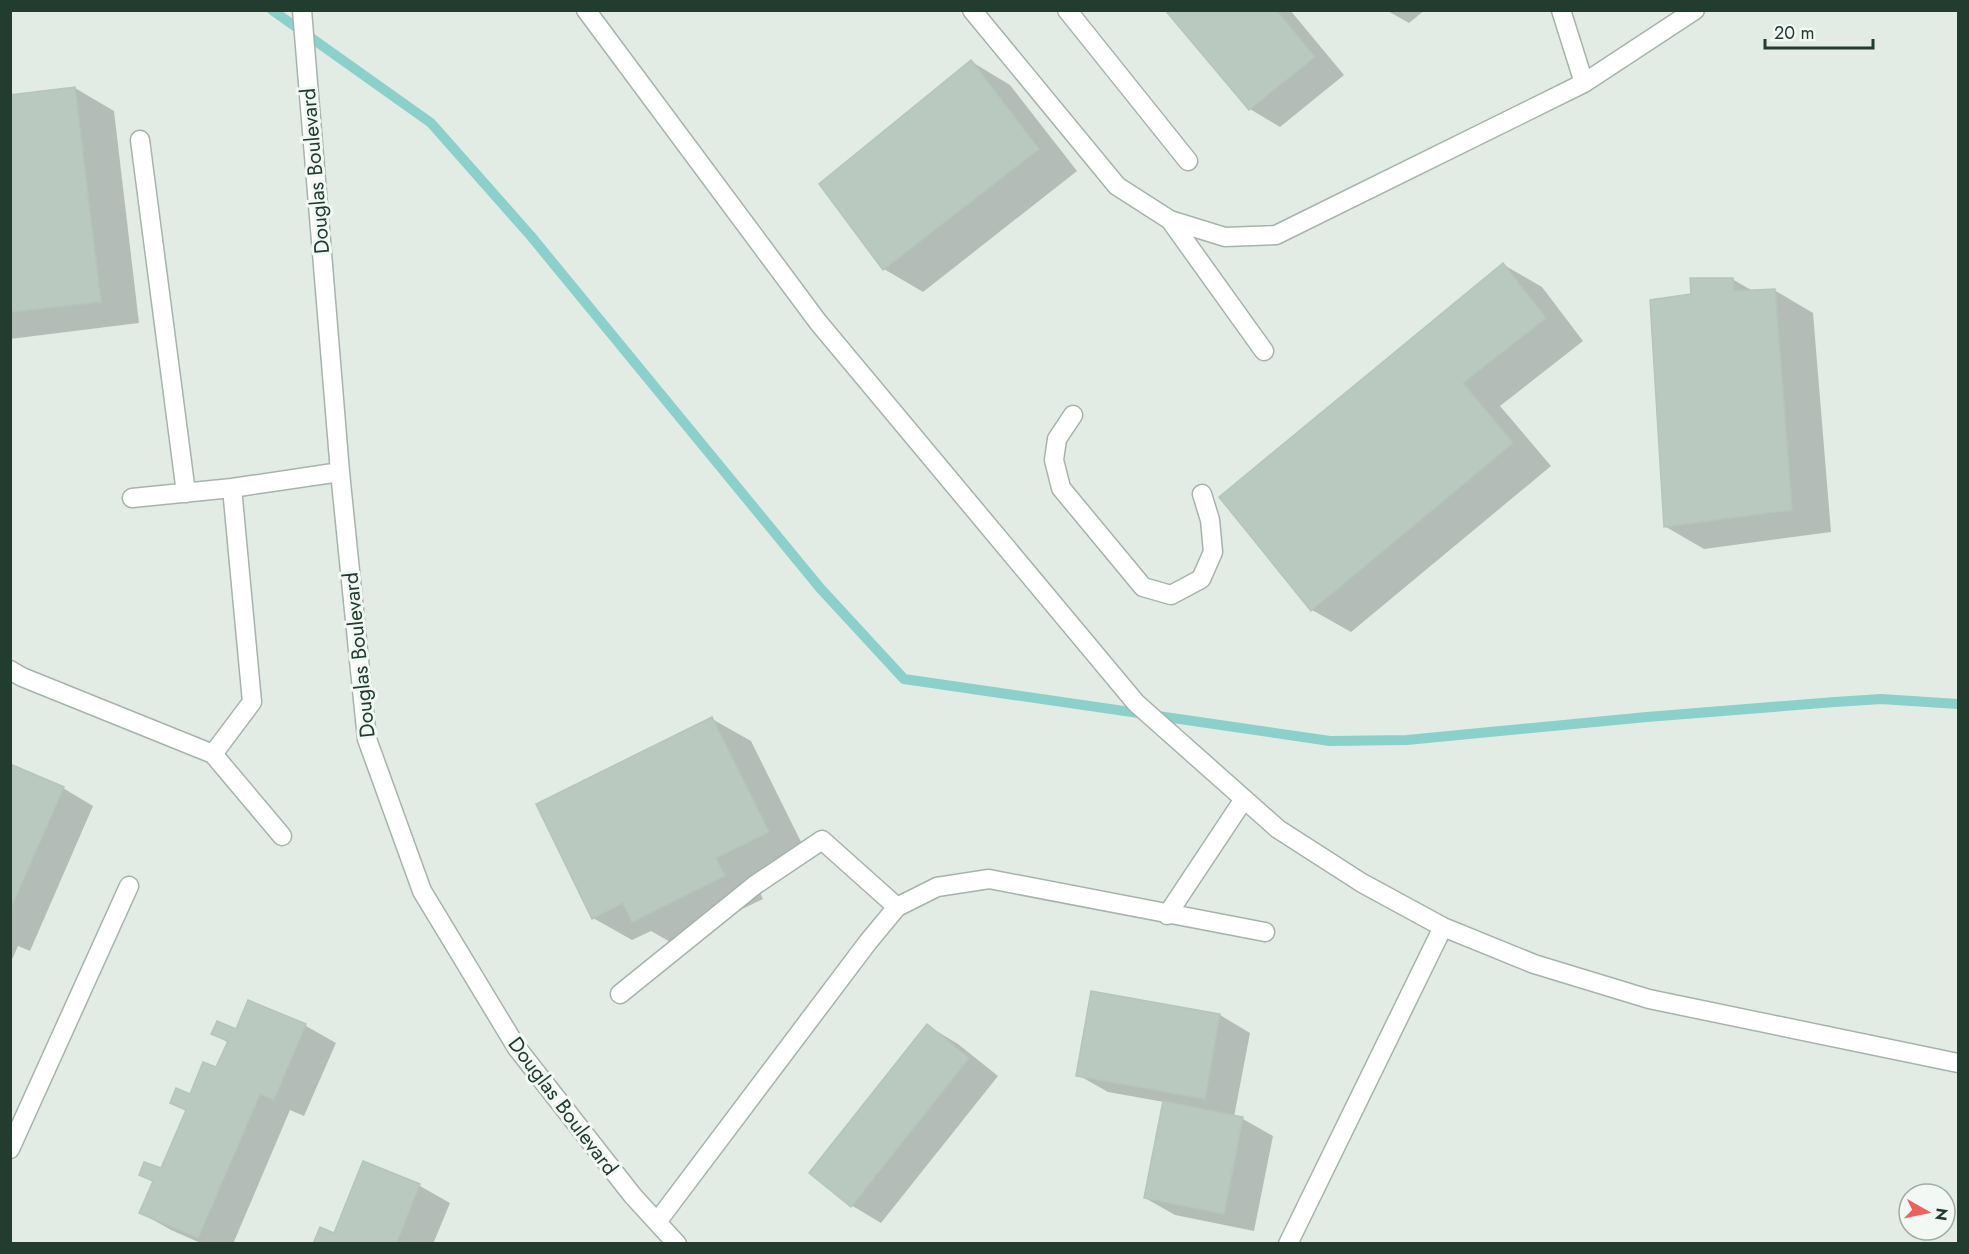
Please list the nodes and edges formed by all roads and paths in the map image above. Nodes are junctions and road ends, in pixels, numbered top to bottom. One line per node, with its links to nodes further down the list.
1 (302, 10): 13 (street, Douglas Boulevard)
2 (586, 10): 20 (street)
3 (972, 10): 10 (street)
4 (1067, 10): 9 (street)
5 (1561, 10): 7 (street)
6 (1695, 10): 7 (street)
7 (1584, 82): 10 (street)
8 (140, 140): 15 (street)
9 (1188, 161)
10 (1170, 220): 11 (street)
11 (1264, 351)
12 (1073, 415): 16 (street)
13 (340, 472): 14 (street); 30 (street, Douglas Boulevard)
14 (232, 488): 15 (street); 19 (street)
15 (186, 493): 17 (street)
16 (1202, 494)
17 (132, 498)
18 (10, 670): 19 (street)
19 (213, 754): 21 (street)
20 (1244, 799): 24 (street); 25 (street)
21 (282, 836)
22 (129, 886): 29 (street)
23 (897, 908): 24 (street); 27 (street); 30 (street)
24 (1167, 915): 26 (street)
25 (1443, 927): 28 (street); 32 (street)
26 (1265, 932)
27 (620, 994)
28 (1959, 1063)
29 (10, 1149)
30 (657, 1222): 31 (street, Douglas Boulevard)
31 (678, 1244)
32 (1288, 1244)

